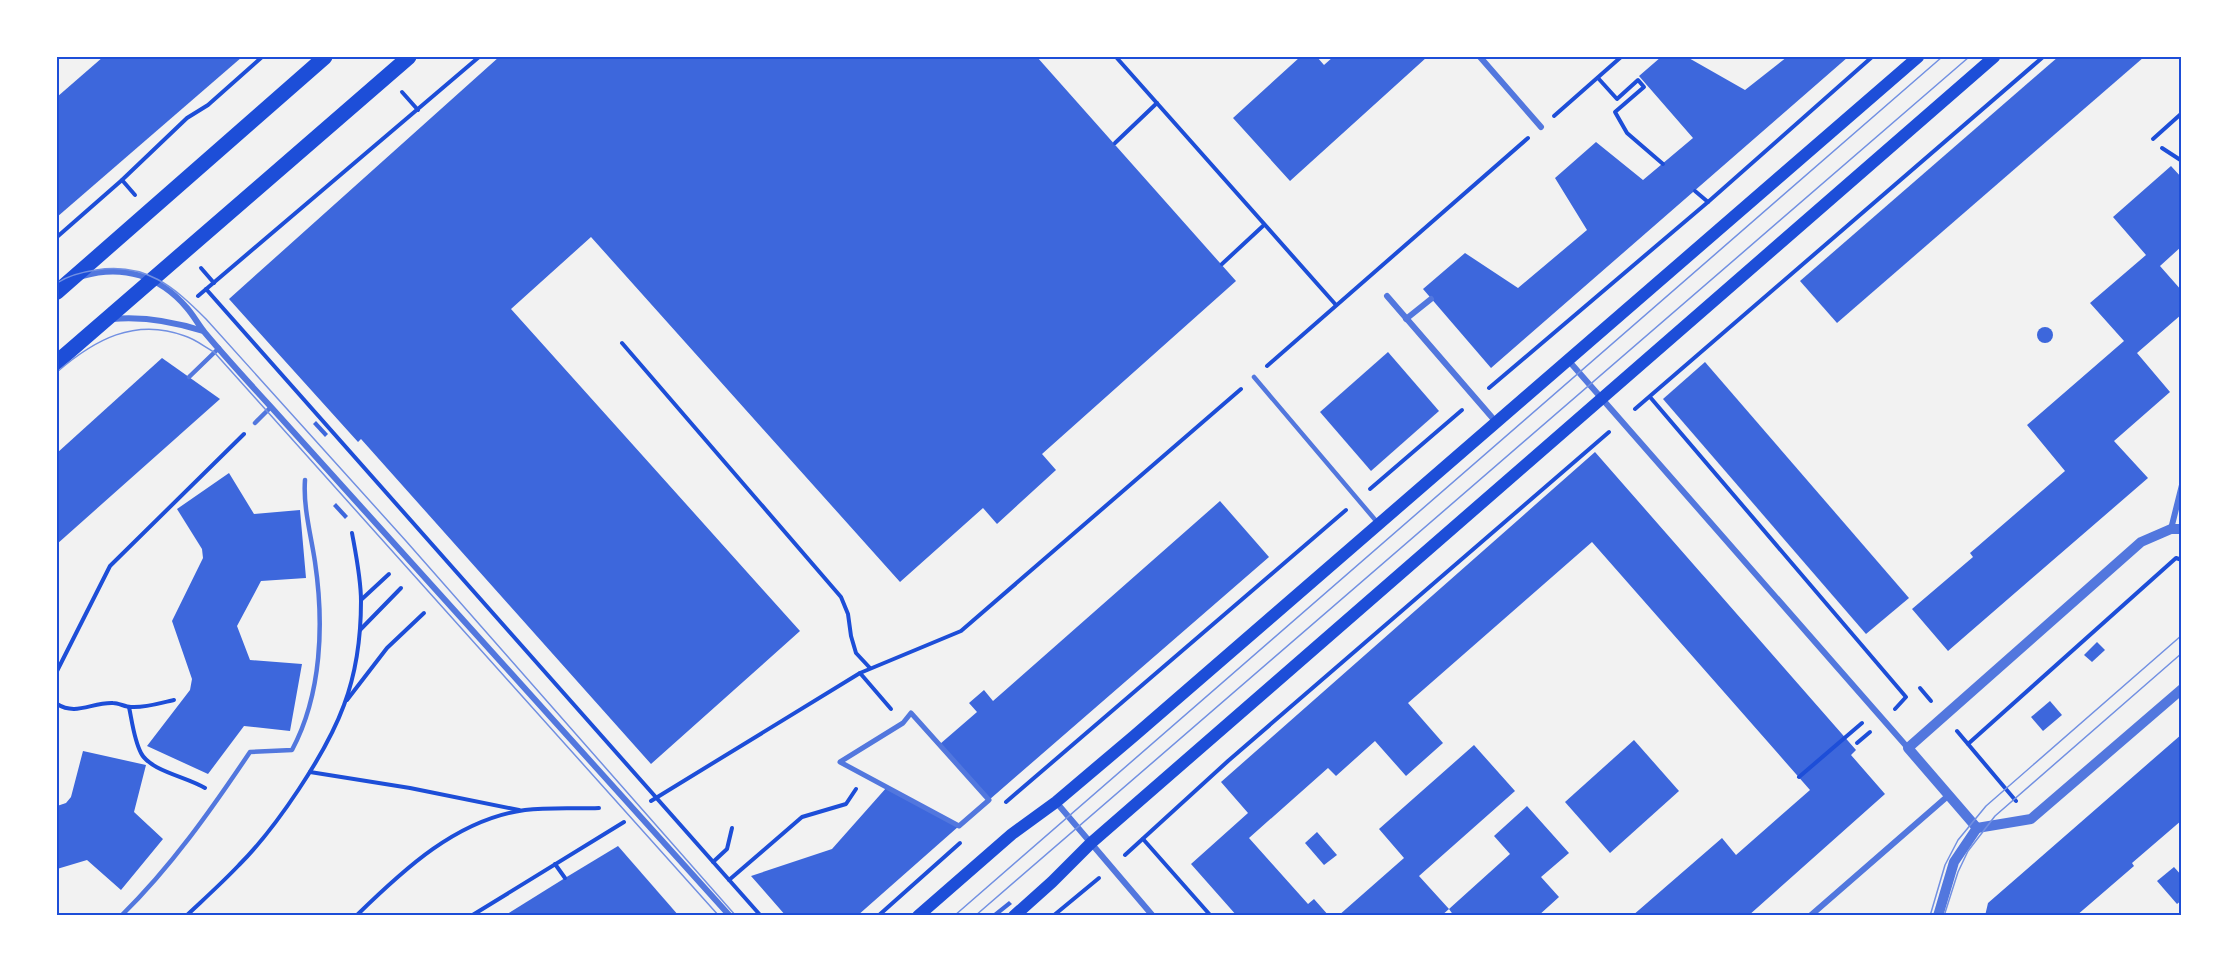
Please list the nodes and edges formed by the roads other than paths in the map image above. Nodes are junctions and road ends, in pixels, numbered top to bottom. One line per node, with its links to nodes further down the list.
1 (325, 57): 7 (main road)
2 (409, 57): 8 (main road)
3 (1480, 57): 6 (street)
4 (1918, 57): 16 (main road)
5 (1994, 57): 20 (main road)
6 (1541, 127)
7 (71, 279): 8 (street); 9 (main road)
8 (153, 279): 13 (main road); 14 (street)
9 (57, 292)
10 (1387, 296): 12 (street)
11 (1431, 299): 12 (street)
12 (1406, 319): 23 (street)
13 (108, 320): 14 (street); 17 (main road)
14 (203, 331): 15 (street)
15 (219, 348): 18 (lane); 21 (street)
16 (1568, 360): 20 (street); 23 (main road)
17 (57, 362)
18 (189, 377)
19 (1254, 377): 26 (lane)
20 (1603, 398): 29 (street); 34 (main road)
21 (271, 407): 22 (lane); 36 (street)
22 (255, 423)
23 (1496, 423): 26 (main road)
24 (304, 480): 35 (lane)
25 (2182, 486): 27 (street)
26 (1379, 524): 32 (main road)
27 (2177, 529): 29 (street)
28 (2182, 689): 33 (street)
29 (1908, 748): 31 (street)
30 (887, 787): 30 (street)
31 (1949, 795): 33 (street); 40 (street)
32 (1056, 802): 34 (street); 37 (main road)
33 (1977, 828): 41 (street)
34 (1090, 843): 38 (main road); 39 (street)
35 (121, 916)
36 (730, 916)
37 (918, 916)
38 (1014, 916)
39 (1153, 916)
40 (1810, 916)
41 (1938, 916)

